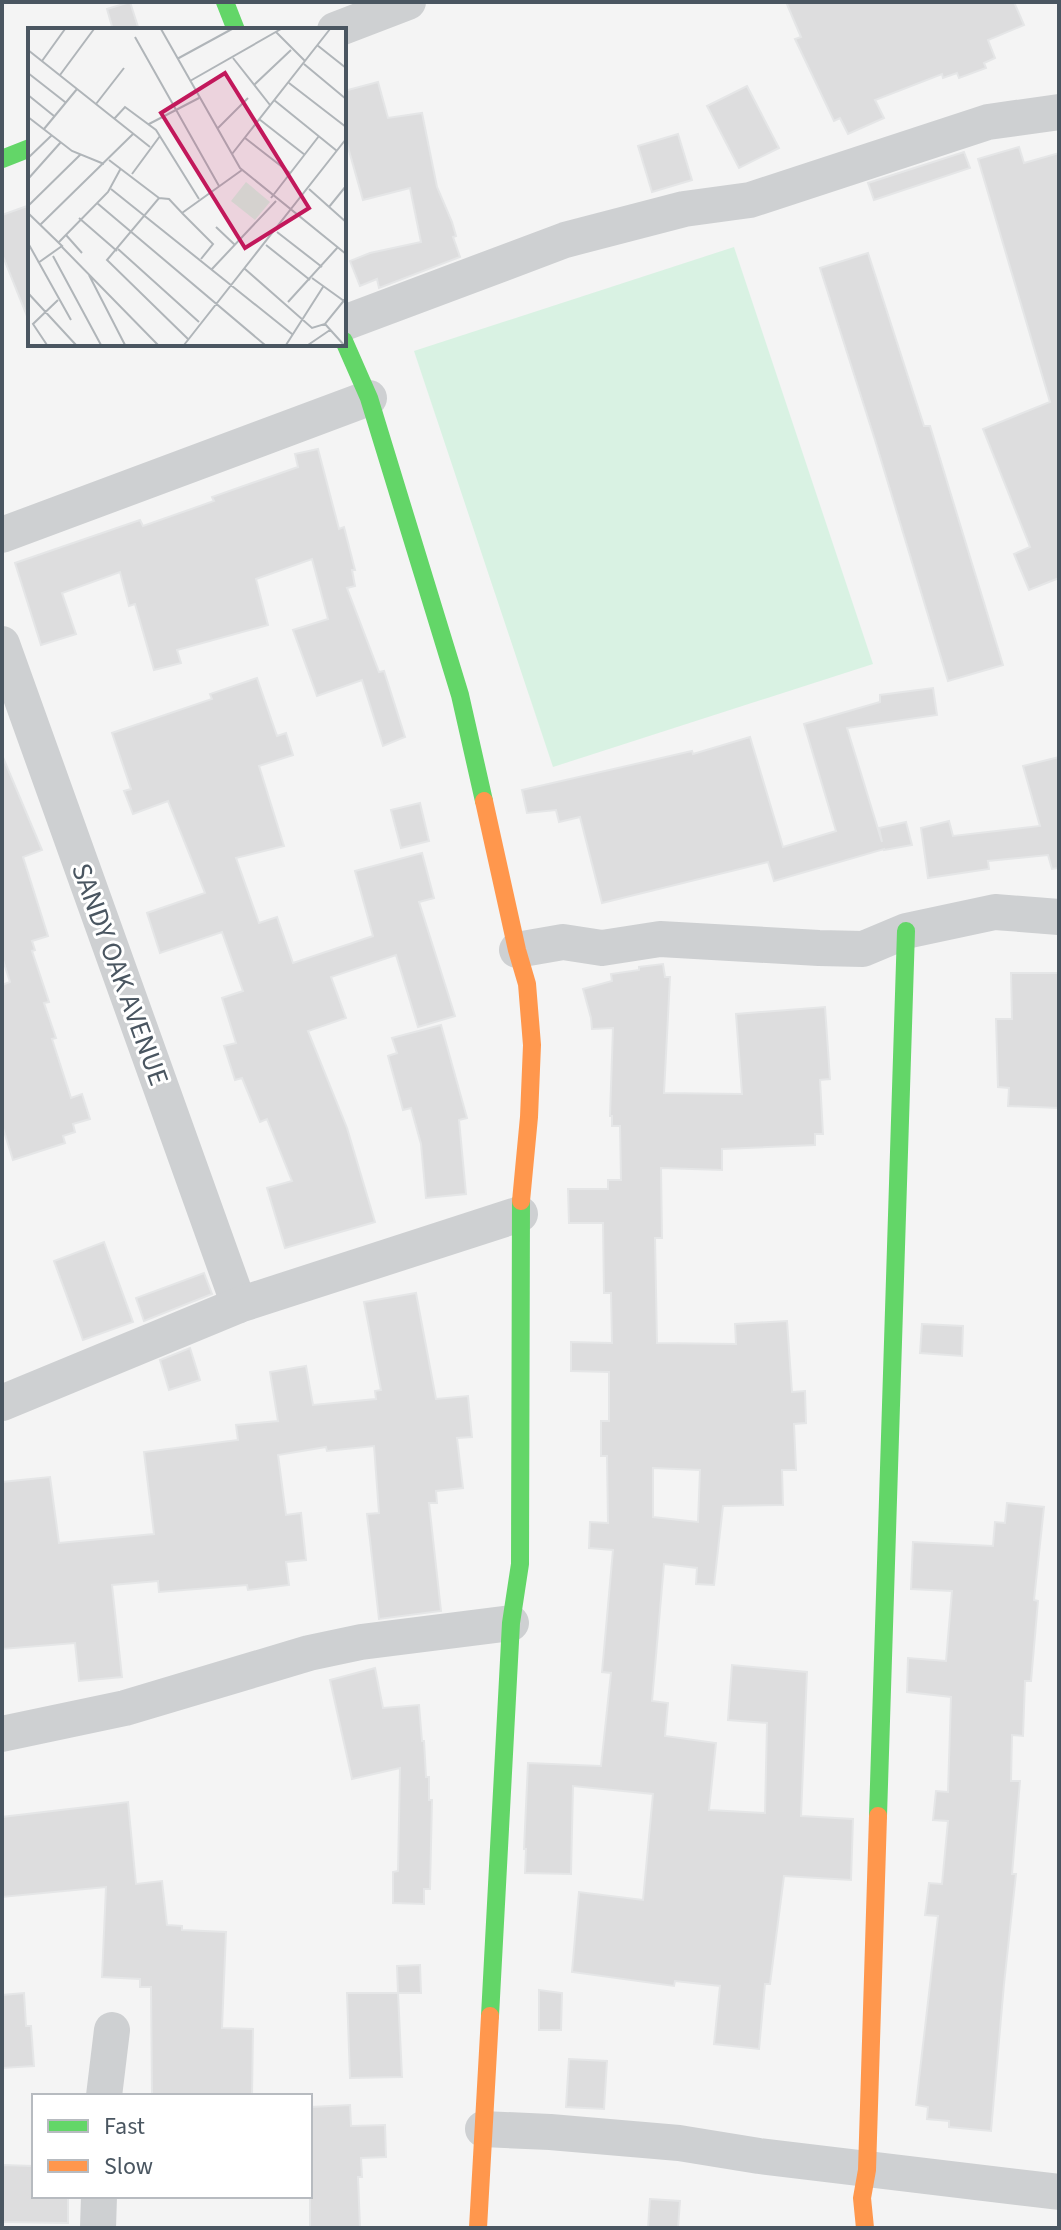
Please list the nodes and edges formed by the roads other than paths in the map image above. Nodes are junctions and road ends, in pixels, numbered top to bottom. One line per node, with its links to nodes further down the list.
1 (225, 2): 3 (street)
2 (408, 2): 4 (street)
3 (235, 28)
4 (340, 28)
5 (1059, 112): 8 (street)
6 (28, 149): 7 (street)
7 (2, 159)
8 (346, 322)
9 (346, 346): 10 (street)
10 (369, 398): 11 (street); 15 (street)
11 (2, 535)
12 (2, 644): 17 (street, SANDY OAK AVENUE)
13 (1059, 917): 14 (street)
14 (906, 931): 15 (street); 24 (street)
15 (517, 950): 16 (street)
16 (520, 1214): 17 (street); 19 (street)
17 (239, 1305): 18 (street)
18 (2, 1403)
19 (511, 1623): 20 (street); 23 (street)
20 (2, 1734)
21 (112, 2030): 22 (street)
22 (104, 2094)
23 (483, 2129): 24 (street); 28 (street)
24 (867, 2170): 25 (street); 29 (street)
25 (1059, 2192)
26 (99, 2198): 27 (street)
27 (98, 2228)
28 (478, 2228)
29 (865, 2228)

